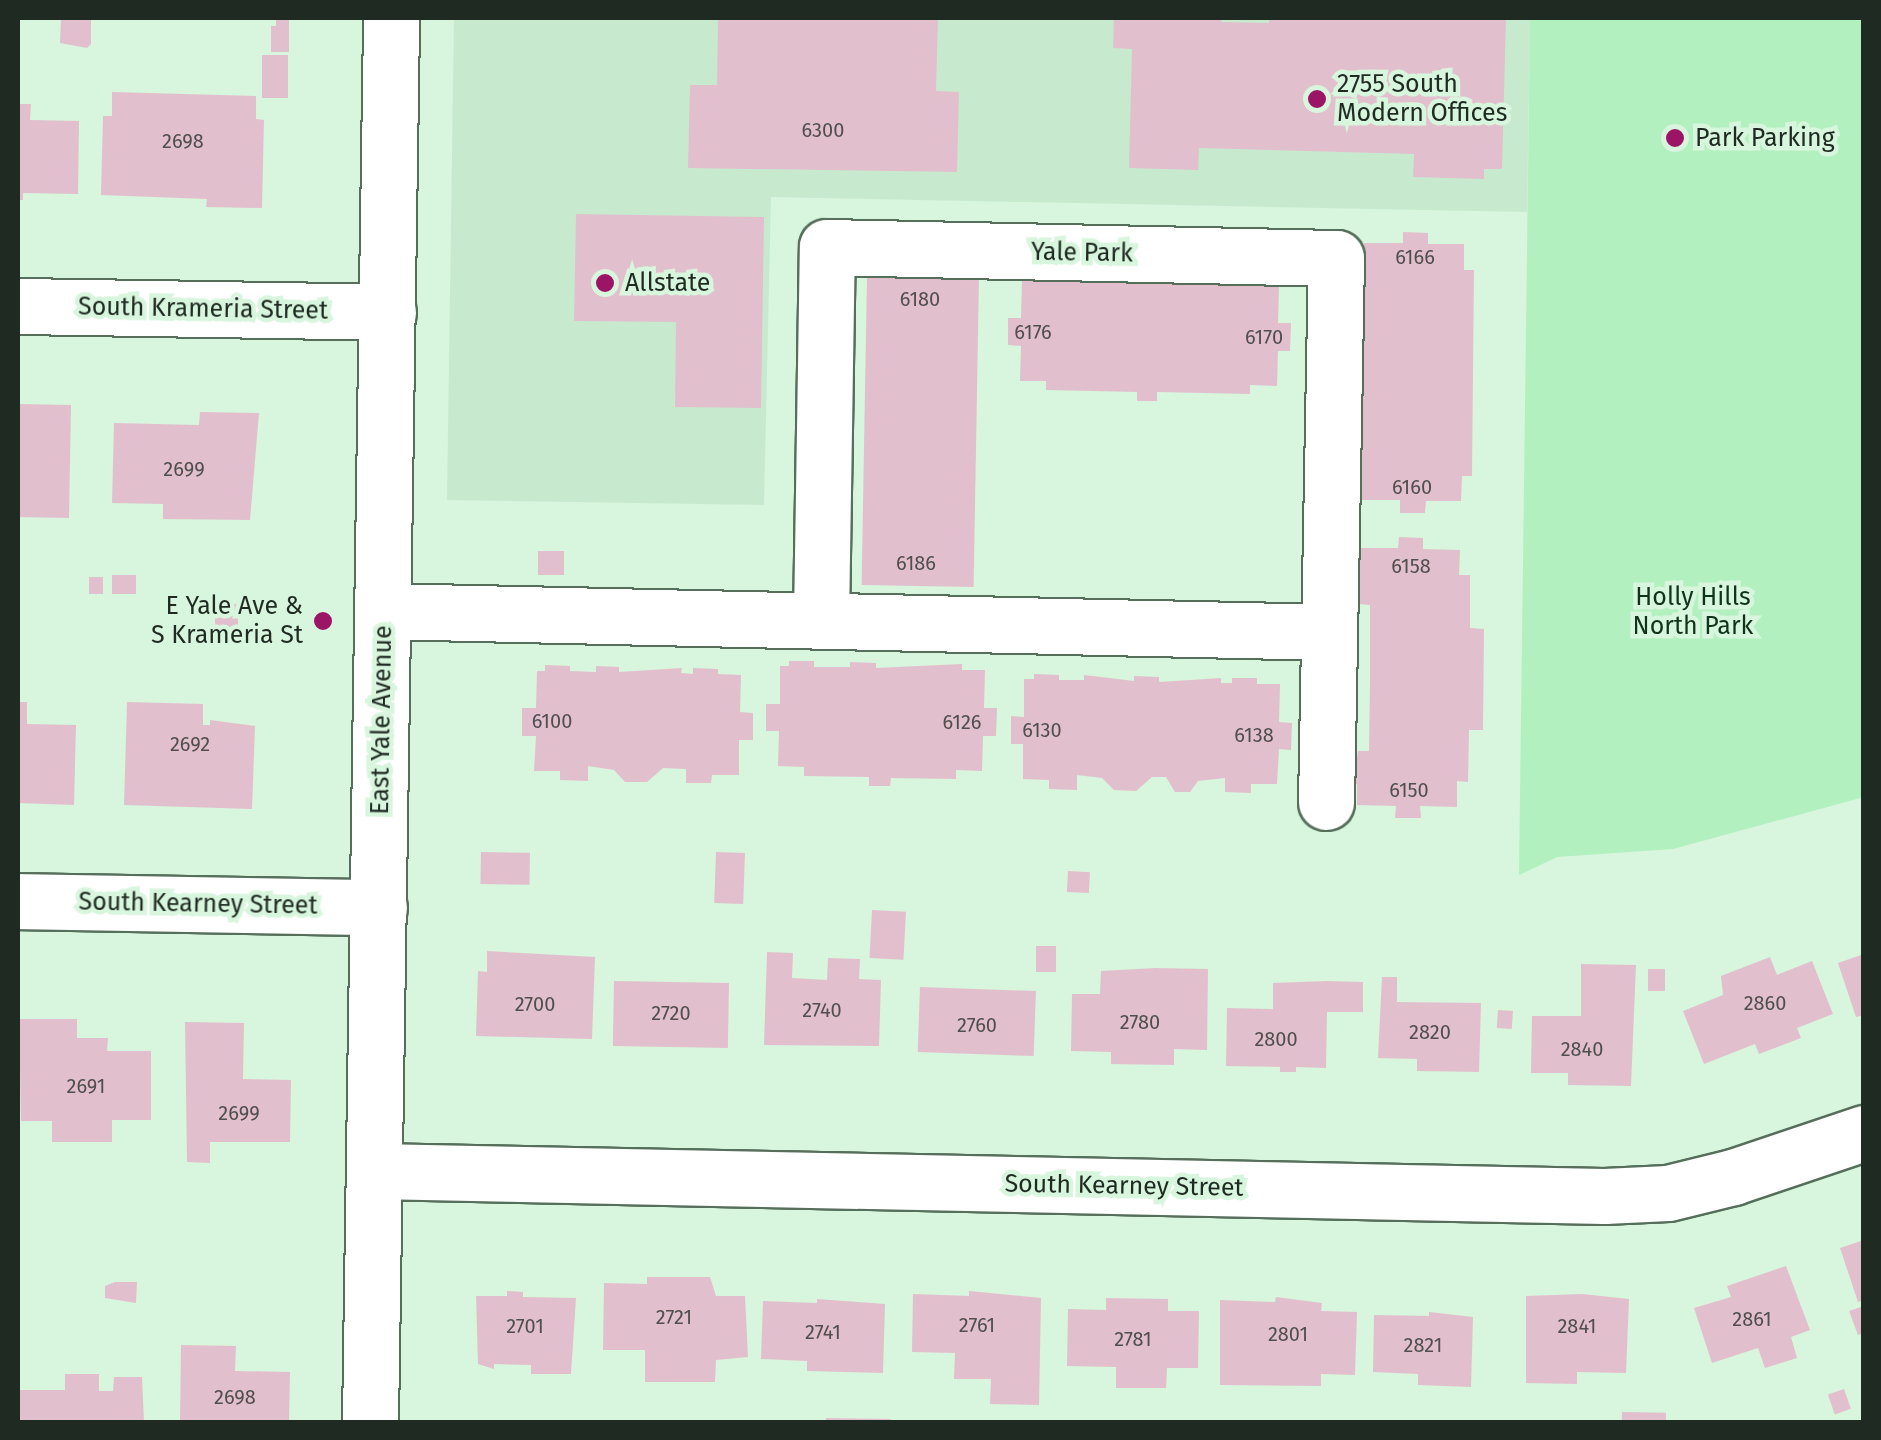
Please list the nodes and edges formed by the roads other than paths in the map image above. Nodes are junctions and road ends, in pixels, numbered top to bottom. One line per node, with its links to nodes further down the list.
1 (392, 18): 3 (street, East Yale Avenue)
2 (18, 306): 3 (street, South Krameria Street)
3 (388, 312): 4 (street, East Yale Avenue)
4 (383, 611): 5 (street); 9 (street, East Yale Avenue)
5 (821, 620): 6 (street); 6 (street, Yale Park)
6 (1329, 632): 7 (street, Yale Park)
7 (1326, 802)
8 (18, 902): 9 (street, South Kearney Street)
9 (379, 907): 11 (street, East Yale Avenue)
10 (1864, 1133): 11 (street, South Kearney Street)
11 (375, 1171): 12 (street, East Yale Avenue)
12 (370, 1422)

